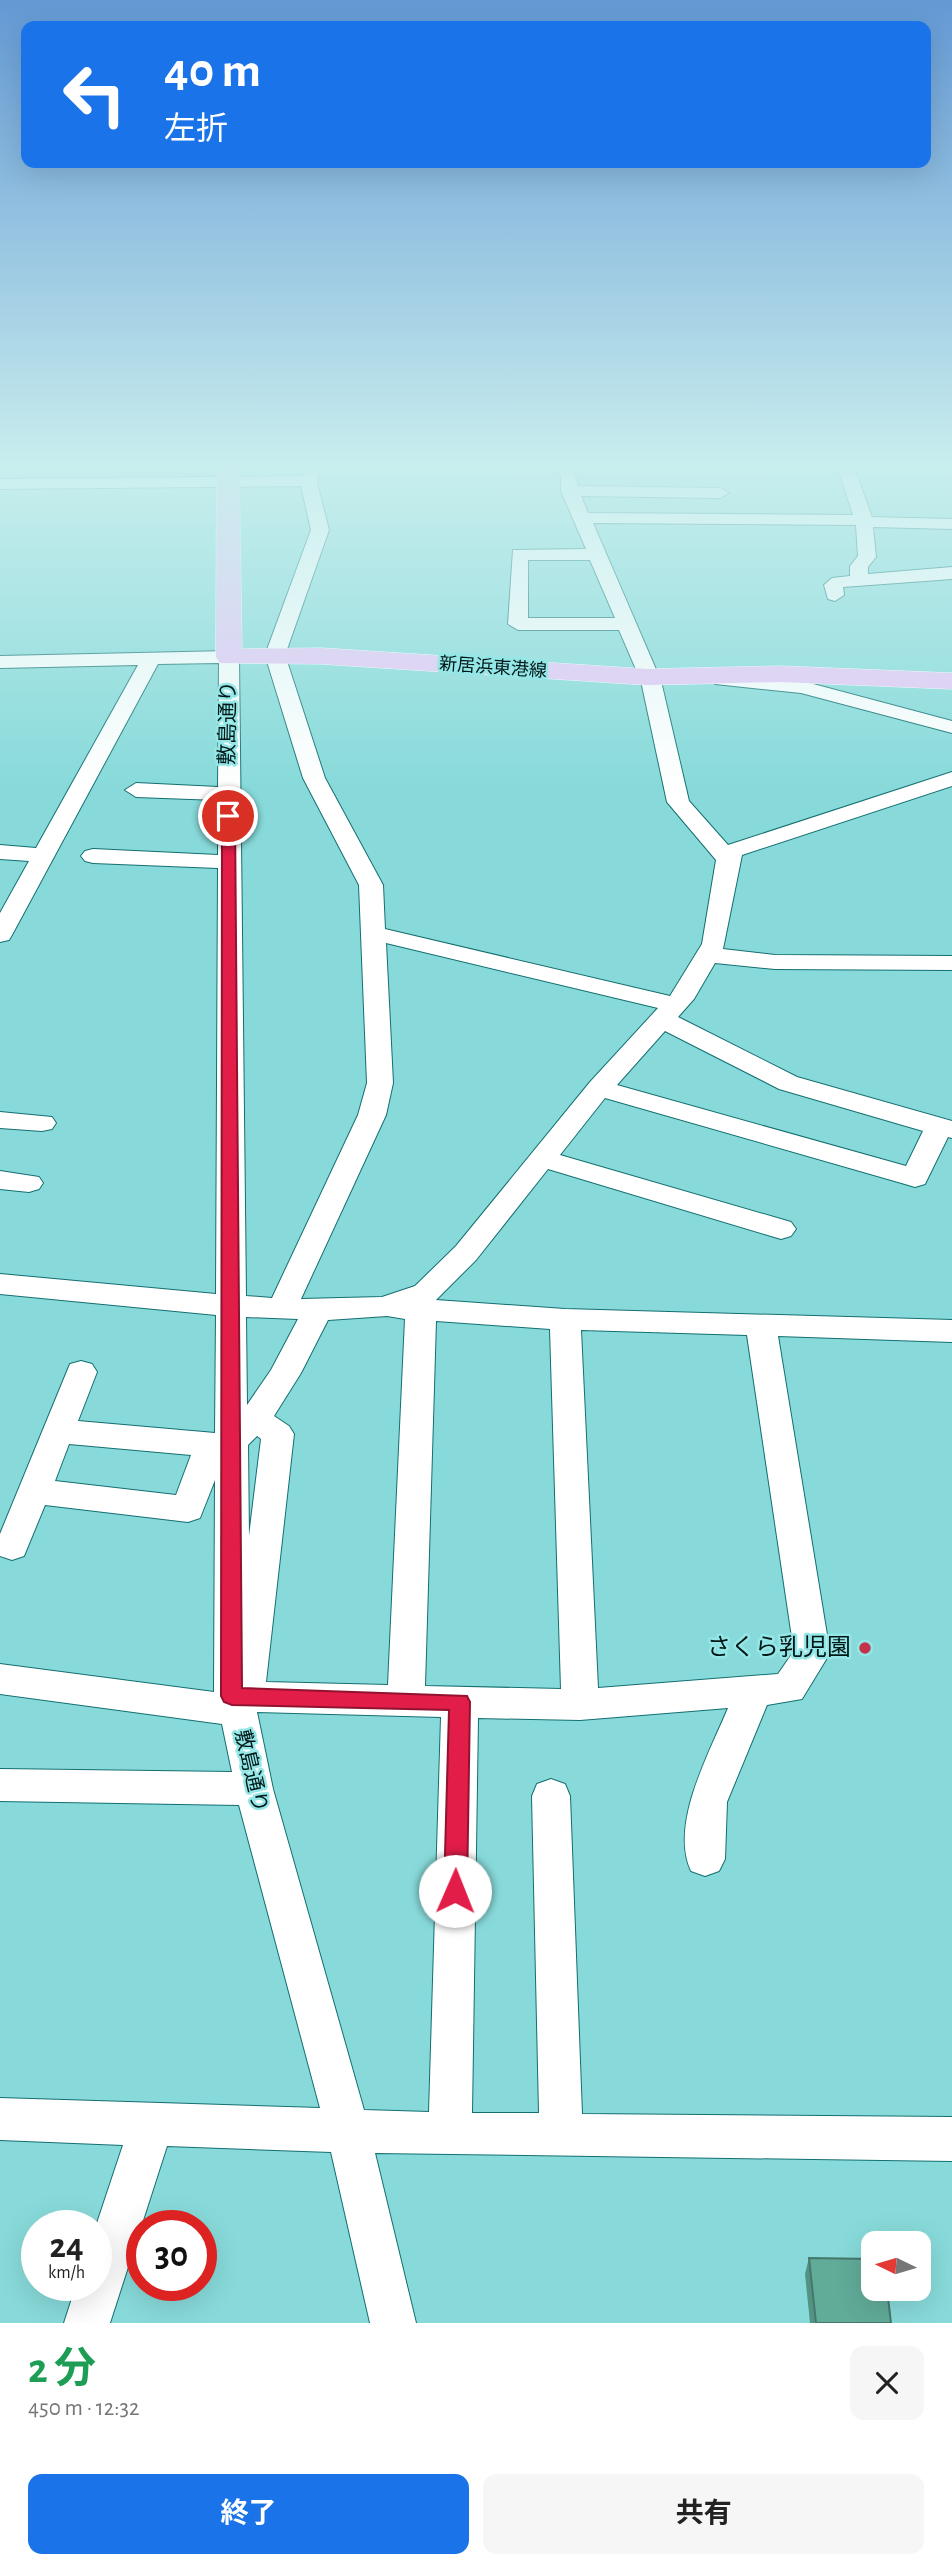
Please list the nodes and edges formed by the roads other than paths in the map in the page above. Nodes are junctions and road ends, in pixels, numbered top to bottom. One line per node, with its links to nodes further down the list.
1 (229, 570): 14 (main road)
2 (305, 570): 12 (street)
3 (519, 570): 11 (street)
4 (602, 570): 11 (street)
5 (859, 570): 8 (street)
6 (952, 573): 7 (street)
7 (904, 577): 8 (street); 9 (street)
8 (859, 580): 10 (street)
9 (952, 589)
10 (835, 595)
11 (624, 624): 16 (street)
12 (275, 655): 14 (main road, 新居浜東港線); 16 (main road, 新居浜東港線); 28 (street)
13 (152, 657): 14 (street); 15 (street); 23 (street)
14 (229, 657): 21 (street, 敷島通り)
15 (0, 662)
16 (649, 679): 17 (main road, 新居浜東港線); 18 (street); 25 (street)
17 (952, 681)
18 (952, 727)
19 (952, 779): 25 (street)
20 (136, 790): 21 (street)
21 (228, 794): 26 (street, 敷島通り)
22 (0, 852): 23 (street)
23 (44, 855): 27 (street)
24 (93, 856): 26 (street)
25 (728, 859): 29 (street)
26 (230, 862): 41 (street, 敷島通り)
27 (0, 934)
28 (373, 938): 31 (street); 43 (street)
29 (709, 955): 30 (street); 31 (street)
30 (952, 963)
31 (670, 1013): 32 (street); 35 (street)
32 (599, 1088): 35 (street); 36 (street)
33 (0, 1120): 34 (street)
34 (42, 1123)
35 (945, 1128)
36 (541, 1158): 39 (street); 42 (street)
37 (0, 1180): 38 (street)
38 (29, 1183)
39 (781, 1229)
40 (0, 1284): 41 (street)
41 (230, 1306): 43 (street); 52 (street, 敷島通り)
42 (384, 1307): 44 (street); 45 (street)
43 (282, 1308): 44 (street)
44 (318, 1310): 50 (street)
45 (421, 1310): 46 (street); 57 (street)
46 (565, 1319): 47 (street); 60 (street)
47 (761, 1326): 48 (street); 56 (street)
48 (952, 1331)
49 (81, 1372): 51 (street)
50 (254, 1419): 52 (street); 58 (street)
51 (57, 1431): 52 (street); 53 (street)
52 (230, 1446): 53 (street); 58 (street, 敷島通り)
53 (34, 1491): 54 (street)
54 (12, 1547)
55 (0, 1679): 58 (street)
56 (754, 1691): 60 (street); 64 (street)
57 (406, 1700): 58 (street); 59 (street)
58 (239, 1701): 62 (street, 敷島通り)
59 (460, 1702): 60 (street); 68 (street)
60 (580, 1706)
61 (0, 1785): 62 (street)
62 (254, 1789): 67 (street, 敷島通り)
63 (551, 1796): 69 (street)
64 (705, 1859)
65 (0, 2119): 66 (street)
66 (152, 2124): 67 (street); 71 (street)
67 (348, 2131): 68 (street); 72 (street, 敷島通り)
68 (450, 2134): 69 (street)
69 (561, 2136): 70 (street)
70 (952, 2139)
71 (87, 2323)
72 (393, 2323)

